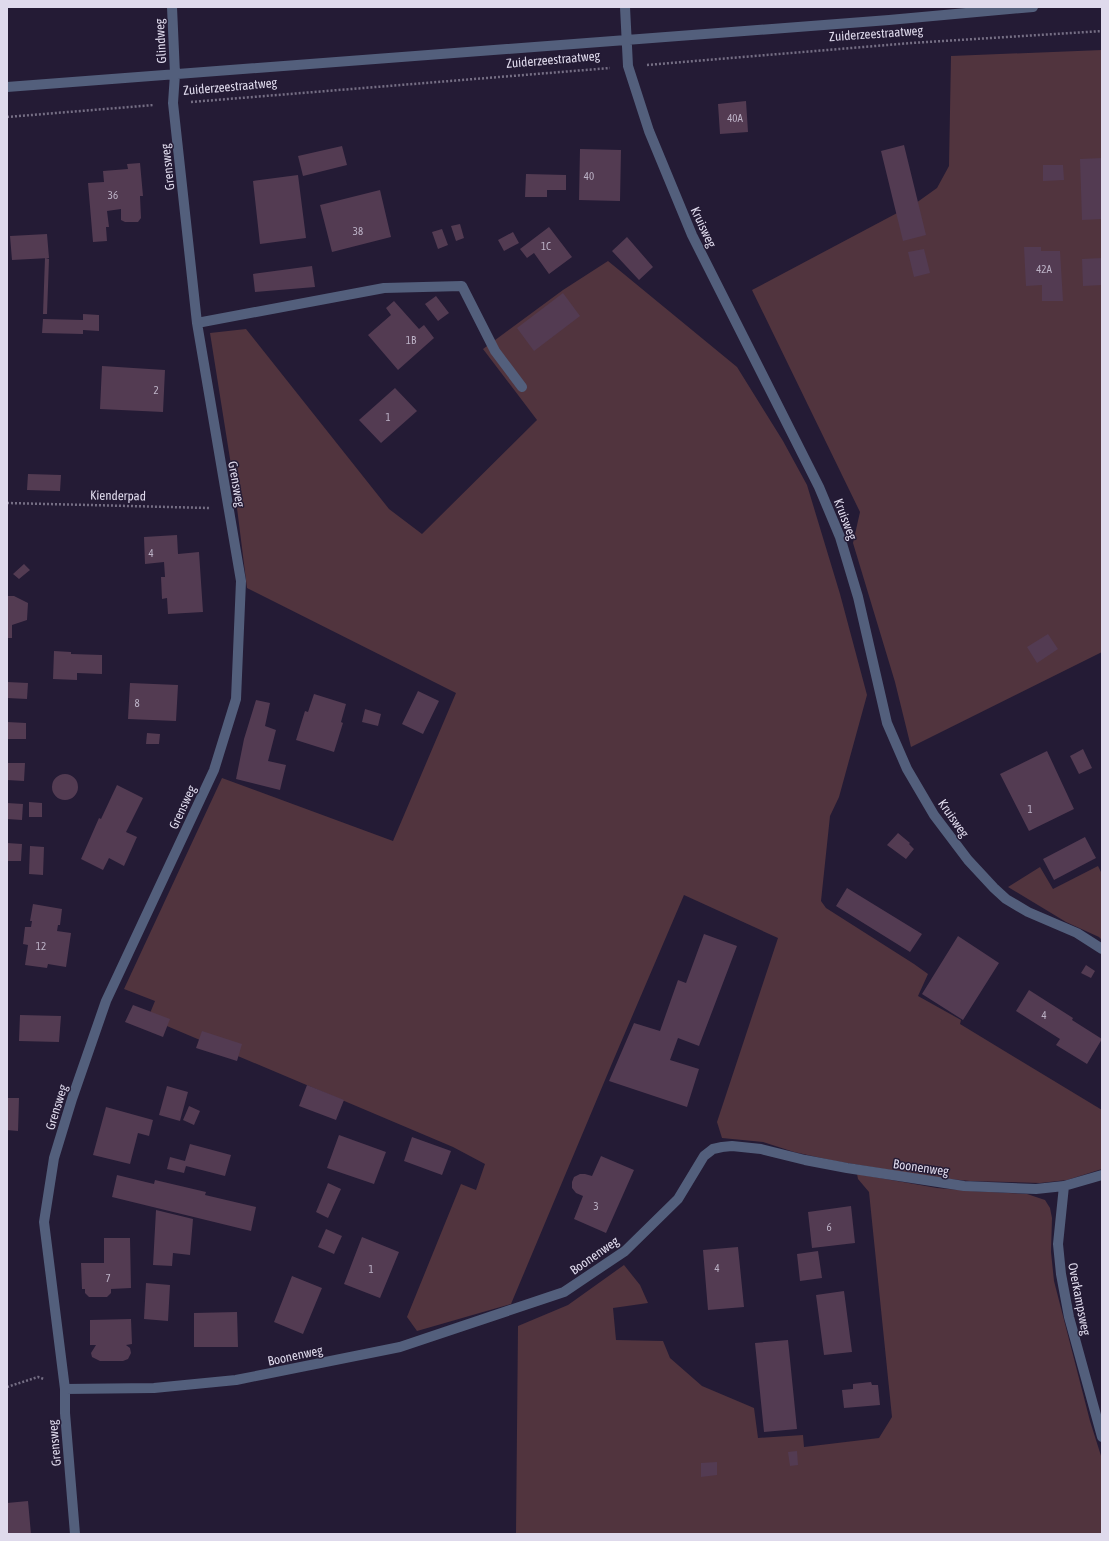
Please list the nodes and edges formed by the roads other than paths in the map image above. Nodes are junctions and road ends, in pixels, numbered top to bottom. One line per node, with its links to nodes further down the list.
1 (172, 7): 5 (street, Glindweg)
2 (625, 7): 4 (street, Kruisweg)
3 (1033, 7): 4 (street, Zuiderzeestraatweg)
4 (626, 39): 5 (street, Zuiderzeestraatweg); 9 (street, Kruisweg)
5 (175, 74): 6 (street, Zuiderzeestraatweg); 7 (street, Grensweg)
6 (7, 87)
7 (197, 324): 8 (street); 12 (street, Grensweg)
8 (522, 387)
9 (1102, 949)
10 (1102, 1175): 11 (street, Boonenweg)
11 (1064, 1186): 12 (street, Boonenweg); 13 (street, Overkampsweg)
12 (65, 1389): 14 (street, Grensweg)
13 (1102, 1437)
14 (75, 1534)

